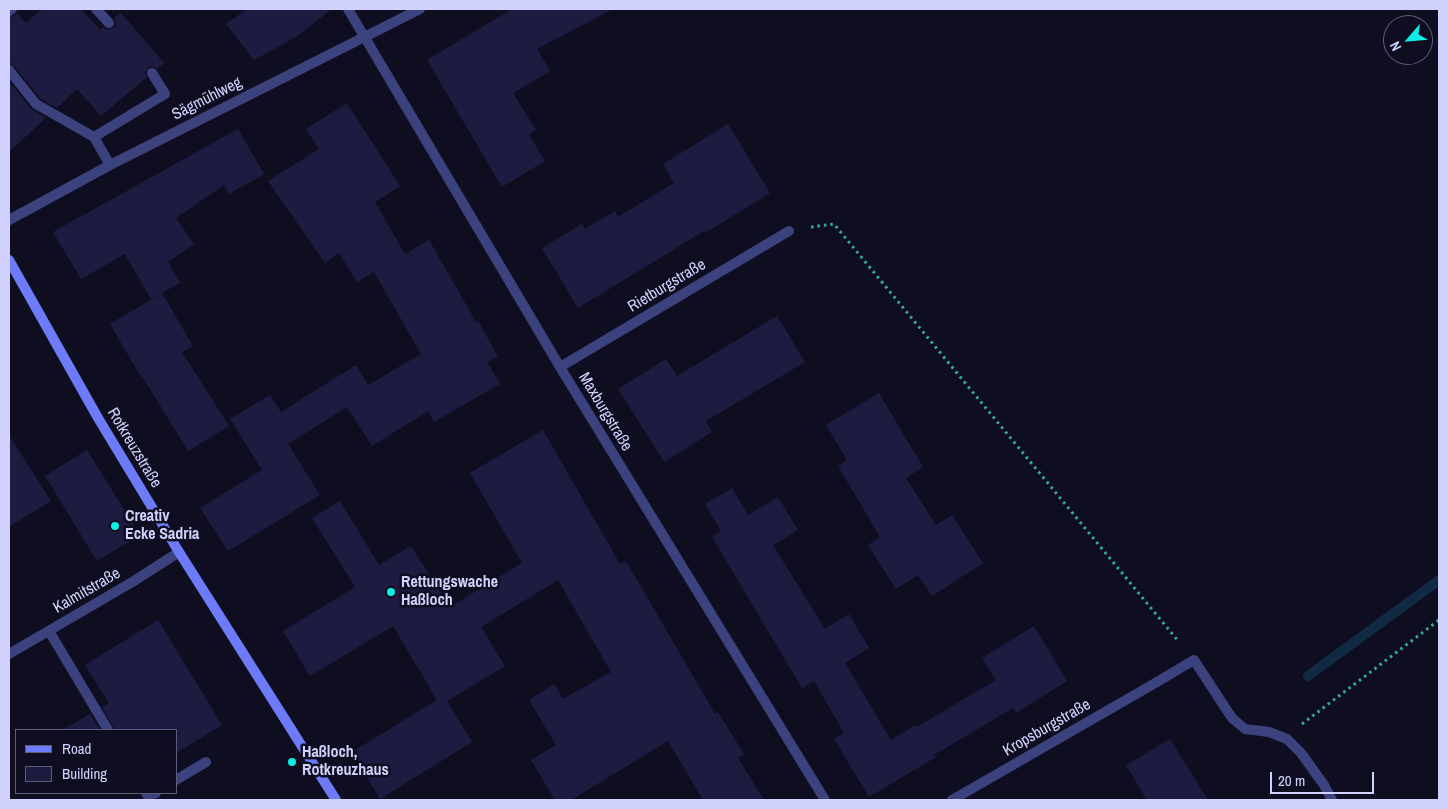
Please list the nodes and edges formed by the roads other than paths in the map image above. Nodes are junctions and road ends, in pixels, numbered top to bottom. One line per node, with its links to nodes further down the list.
1 (12, 9): 5 (street)
2 (96, 9): 6 (street)
3 (348, 9): 7 (street, Maxburgstraße)
4 (420, 9): 7 (street, Sägmühlweg)
5 (9, 11)
6 (109, 23)
7 (365, 36): 11 (street, Sägmühlweg); 15 (street, Maxburgstraße)
8 (9, 70): 10 (street)
9 (152, 73): 10 (street)
10 (94, 137): 11 (street)
11 (110, 165): 12 (street, Sägmühlweg)
12 (9, 220)
13 (789, 231): 15 (street, Rietburgstraße)
14 (9, 260): 16 (main road, Rotkreuzstraße)
15 (560, 367): 23 (street, Maxburgstraße)
16 (179, 552): 17 (street, Kalmitstraße); 22 (main road, Rotkreuzstraße)
17 (49, 631): 18 (street, Kalmitstraße); 19 (street)
18 (9, 654)
19 (107, 729)
20 (206, 762): 21 (street)
21 (178, 779)
22 (336, 800)
23 (825, 800)
24 (952, 800): 25 (street, Kropsburgstraße)
25 (1332, 800)

